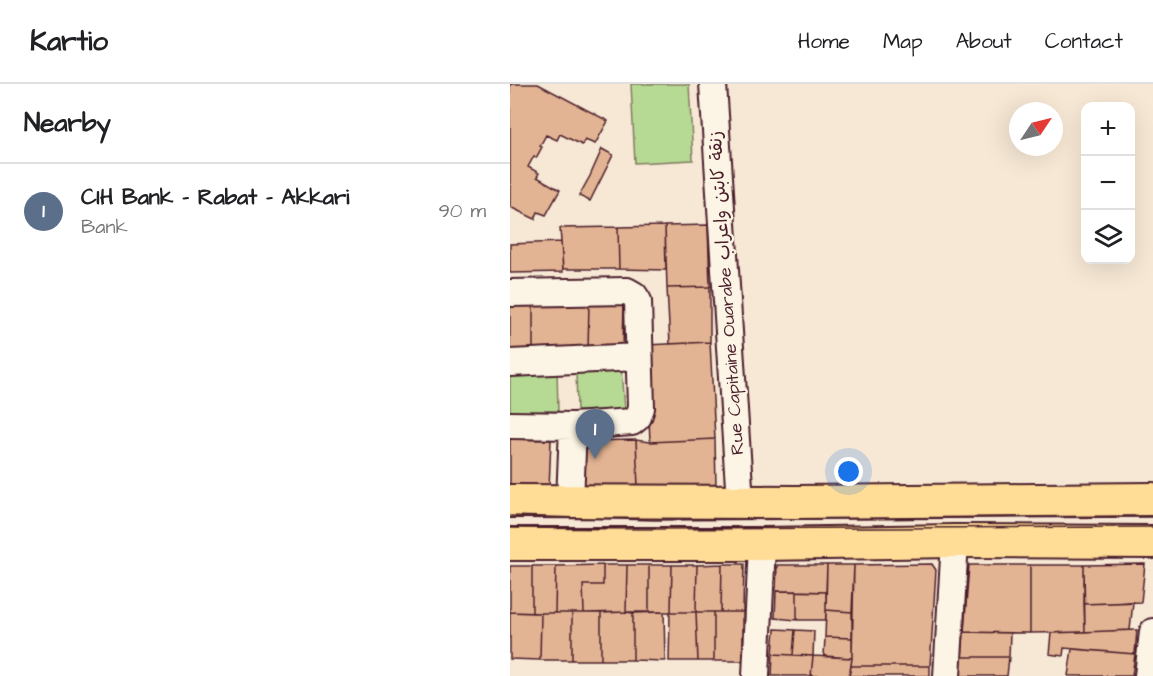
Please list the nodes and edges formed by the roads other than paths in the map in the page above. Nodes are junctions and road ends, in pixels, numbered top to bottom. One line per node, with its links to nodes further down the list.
1 (713, 84): 10 (street, Rue Capitaine Ouarabe زنقة كابتن واعراب)
2 (510, 293): 3 (street)
3 (639, 357): 4 (street); 6 (street)
4 (510, 363)
5 (510, 425): 6 (street)
6 (573, 426): 9 (street)
7 (1153, 499): 10 (main road)
8 (510, 501): 9 (main road)
9 (570, 502): 10 (main road)
10 (740, 502)
11 (955, 541): 12 (main road); 14 (main road); 17 (street)
12 (1153, 542)
13 (510, 544): 14 (main road)
14 (762, 544): 16 (street)
15 (1153, 632): 18 (street)
16 (756, 676)
17 (947, 676)
18 (1148, 676)

